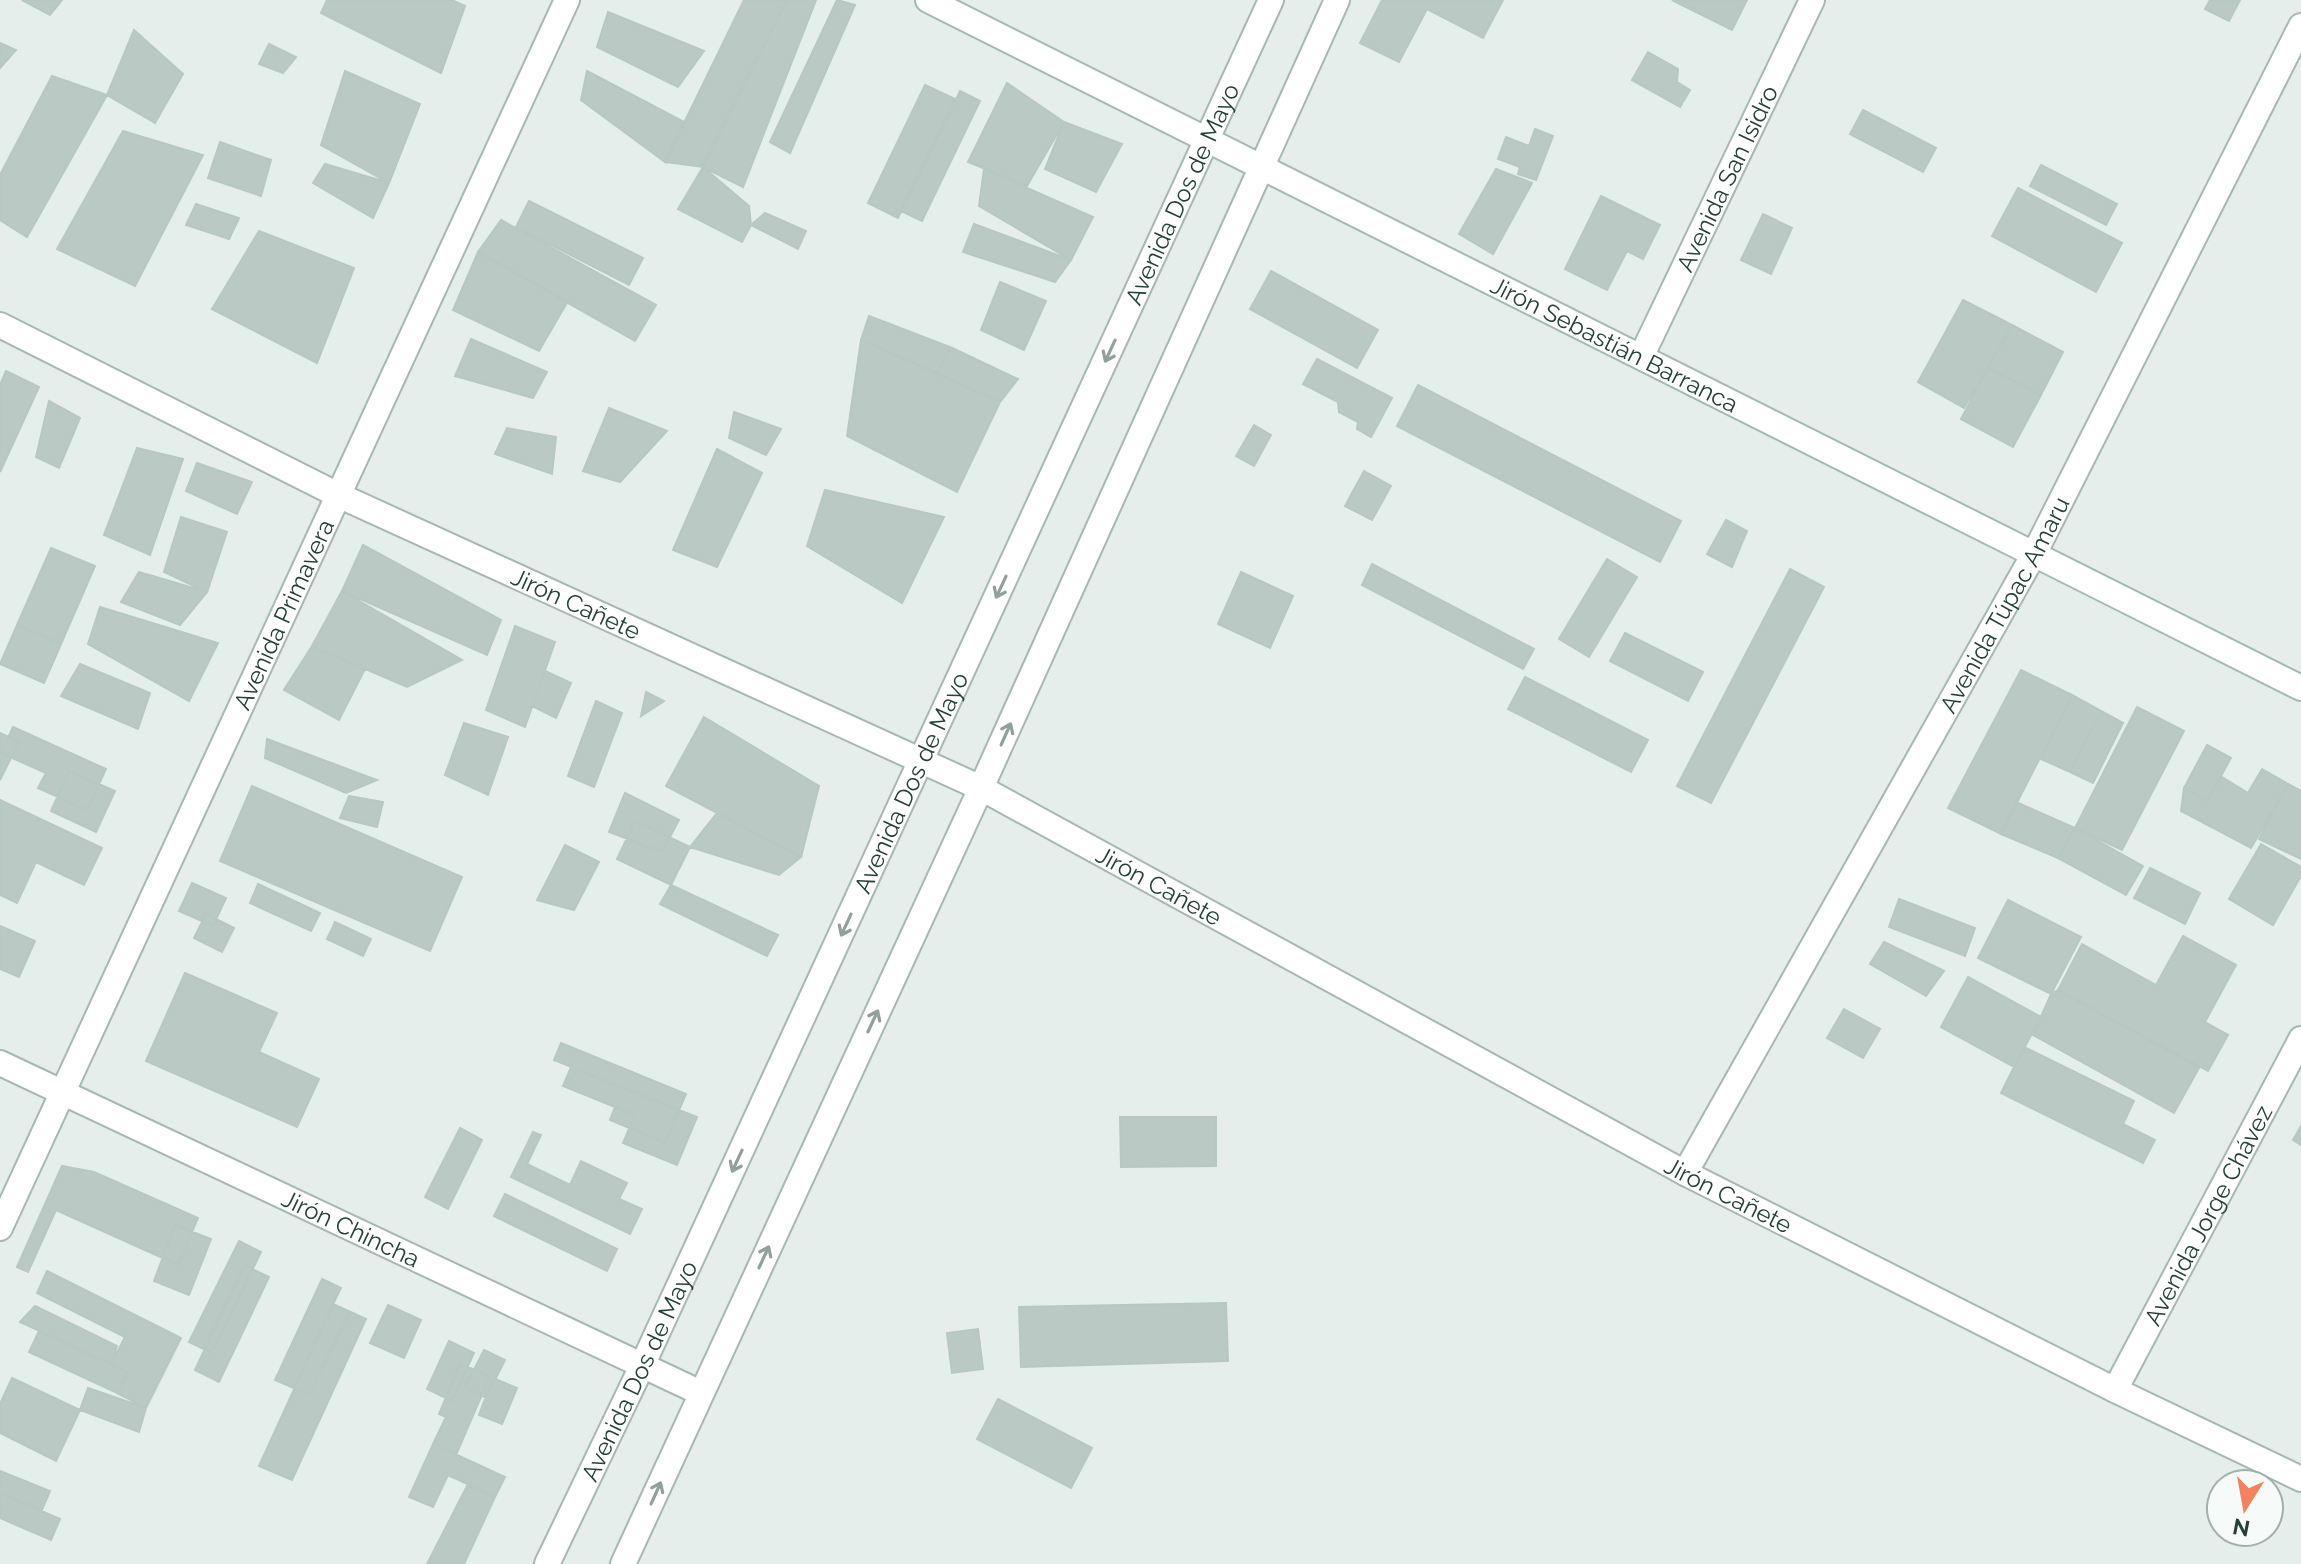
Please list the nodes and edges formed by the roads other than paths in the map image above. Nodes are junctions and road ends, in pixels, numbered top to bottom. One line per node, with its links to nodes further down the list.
1 (567, 0): 11 (street, Avenida Primavera)
2 (928, 0): 7 (street, Jirón Sebastián Barranca)
3 (1271, 0): 7 (street, Avenida Dos de Mayo)
4 (1337, 0): 8 (street)
5 (1812, 0): 10 (street, Avenida San Isidro)
6 (2301, 26): 12 (street, Avenida Túpac Amaru)
7 (1207, 140): 8 (street, Jirón Sebastián Barranca); 14 (street, Avenida Dos de Mayo, one-way to 14)
8 (1262, 167): 10 (street, Jirón Sebastián Barranca); 15 (street, one-way to 8)
9 (0, 325): 11 (street, Jirón Cañete)
10 (1642, 355): 12 (street, Jirón Sebastián Barranca)
11 (338, 495): 14 (street, Jirón Cañete); 18 (street, Avenida Primavera)
12 (2034, 554): 13 (street, Jirón Sebastián Barranca); 19 (street, Avenida Túpac Amaru)
13 (2301, 688)
14 (922, 759): 15 (street, Jirón Cañete); 21 (street, Avenida Dos de Mayo, one-way to 21)
15 (981, 788): 19 (street, Jirón Cañete); 23 (street, one-way to 15)
16 (2301, 1039): 22 (street, Avenida Jorge Chávez)
17 (0, 1063): 18 (street, Jirón Chincha)
18 (63, 1093): 20 (street, Avenida Primavera); 21 (street, Jirón Chincha)
19 (1685, 1173): 22 (street, Jirón Cañete)
20 (0, 1228)
21 (642, 1366): 23 (street, Jirón Chincha); 25 (street, Avenida Dos de Mayo)
22 (2115, 1390): 24 (street, Jirón Cañete)
23 (701, 1393): 26 (street, one-way to 23)
24 (2301, 1479)
25 (547, 1564)
26 (623, 1564)

